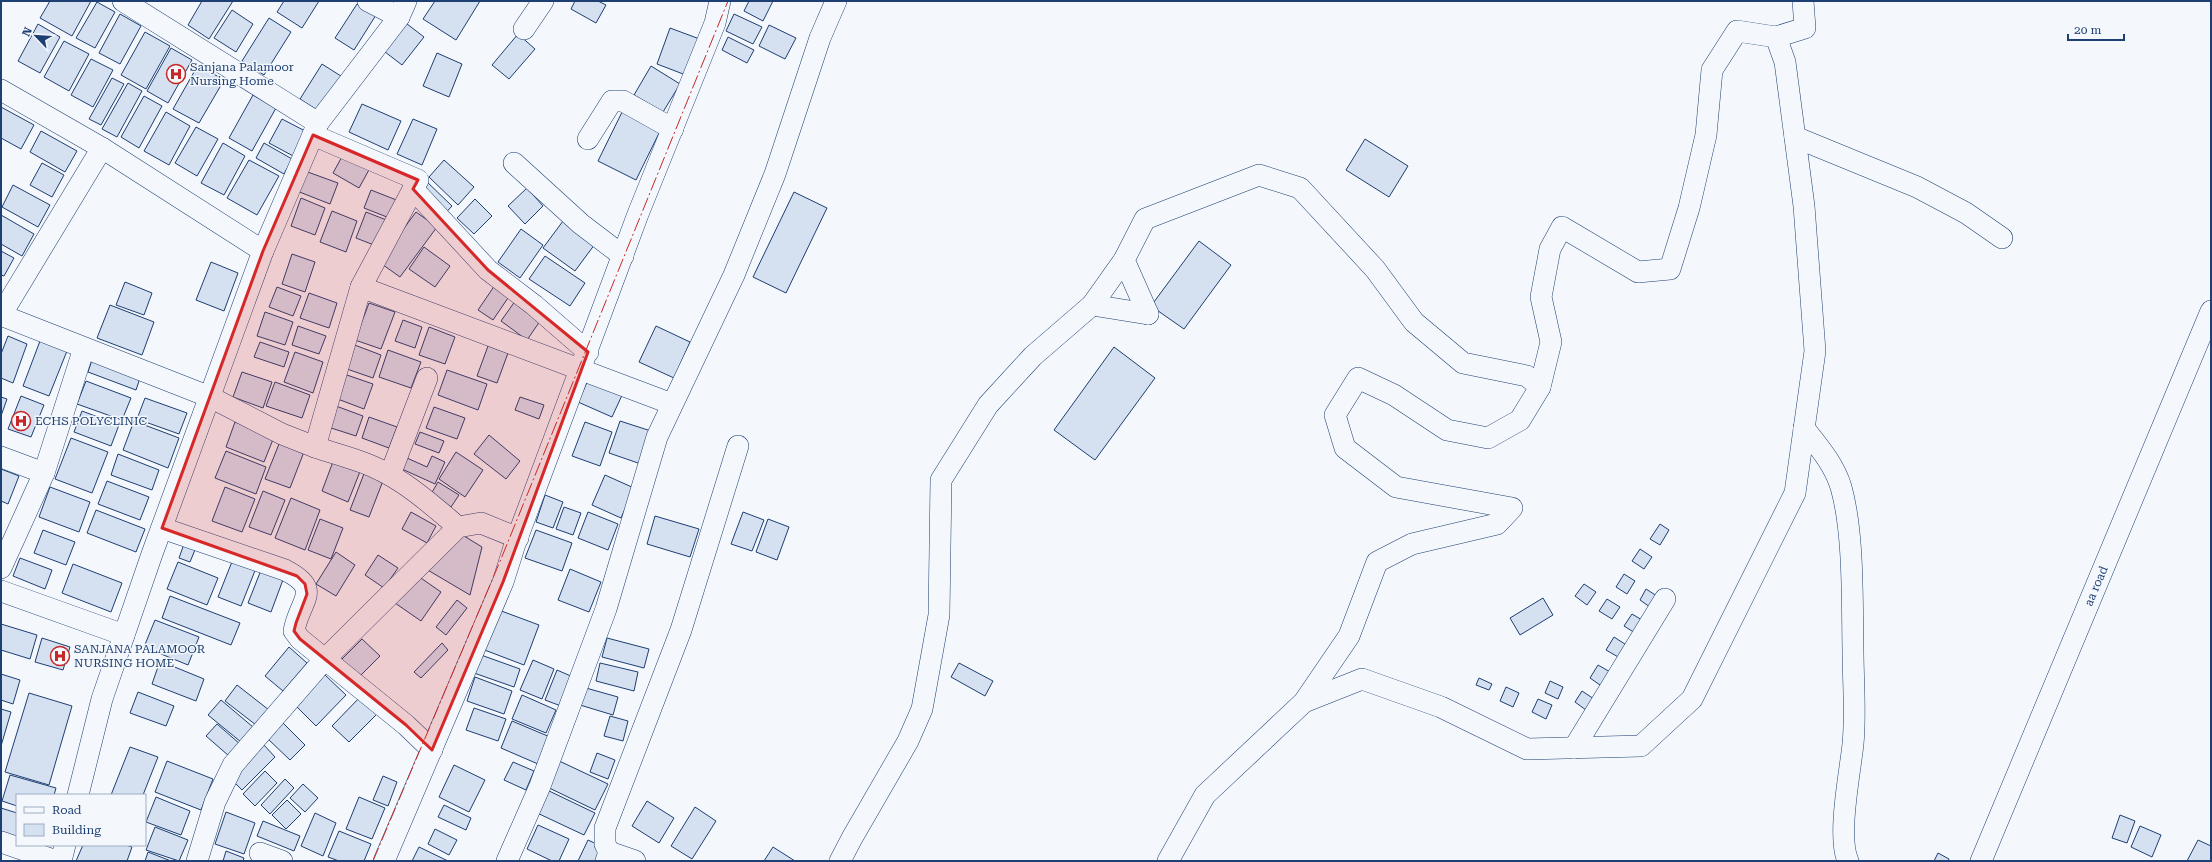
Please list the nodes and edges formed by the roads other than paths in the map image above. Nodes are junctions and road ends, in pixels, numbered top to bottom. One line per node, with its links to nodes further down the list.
1 (123, 1): 11 (street)
2 (368, 1): 7 (street)
3 (542, 1): 8 (street)
4 (720, 1): 12 (street)
5 (836, 1): 31 (street)
6 (1803, 1): 9 (street)
7 (403, 9): 11 (street)
8 (524, 29)
9 (1776, 37): 13 (street); 29 (street)
10 (1, 90): 15 (street)
11 (316, 129): 17 (street); 19 (street)
12 (673, 129): 14 (street); 20 (street)
13 (1795, 137): 18 (street); 32 (street)
14 (588, 139)
15 (102, 148): 19 (street); 25 (street)
16 (514, 163): 20 (street)
17 (413, 189): 22 (street); 27 (street)
18 (2002, 238)
19 (263, 251): 30 (street)
20 (622, 256): 27 (street)
21 (1124, 260): 23 (street); 23 (street); 29 (street)
22 (361, 287): 27 (street); 34 (street)
23 (1092, 304): 61 (street)
24 (2211, 311): 64 (street, aa road)
25 (1, 315): 26 (street)
26 (84, 348): 30 (street); 36 (street)
27 (584, 362): 31 (street); 40 (street)
28 (427, 378): 37 (street)
29 (1540, 387): 46 (street)
30 (210, 397): 34 (street); 39 (street)
31 (672, 404): 59 (street)
32 (1804, 428): 47 (street); 63 (street)
33 (738, 446): 53 (street)
34 (315, 447): 37 (street)
35 (1, 457): 36 (street)
36 (44, 473): 41 (street)
37 (390, 475): 38 (street)
38 (458, 527): 40 (street); 45 (street)
39 (162, 528): 44 (street); 45 (street)
40 (518, 538): 48 (street)
41 (1, 568)
42 (1, 591): 44 (street)
43 (1665, 599): 47 (street)
44 (124, 635): 49 (street)
45 (324, 660): 48 (street); 56 (street)
46 (1304, 702): 47 (street); 62 (street)
47 (1574, 748)
48 (432, 750): 58 (street)
49 (78, 794)
50 (1, 842): 54 (street)
51 (65, 846): 55 (street)
52 (260, 853): 57 (street)
53 (608, 857): 60 (street)
54 (56, 861)
55 (61, 861)
56 (197, 861)
57 (282, 861)
58 (384, 861)
59 (507, 861)
60 (635, 861)
61 (840, 861)
62 (1168, 861)
63 (1848, 861)
64 (1981, 861)

